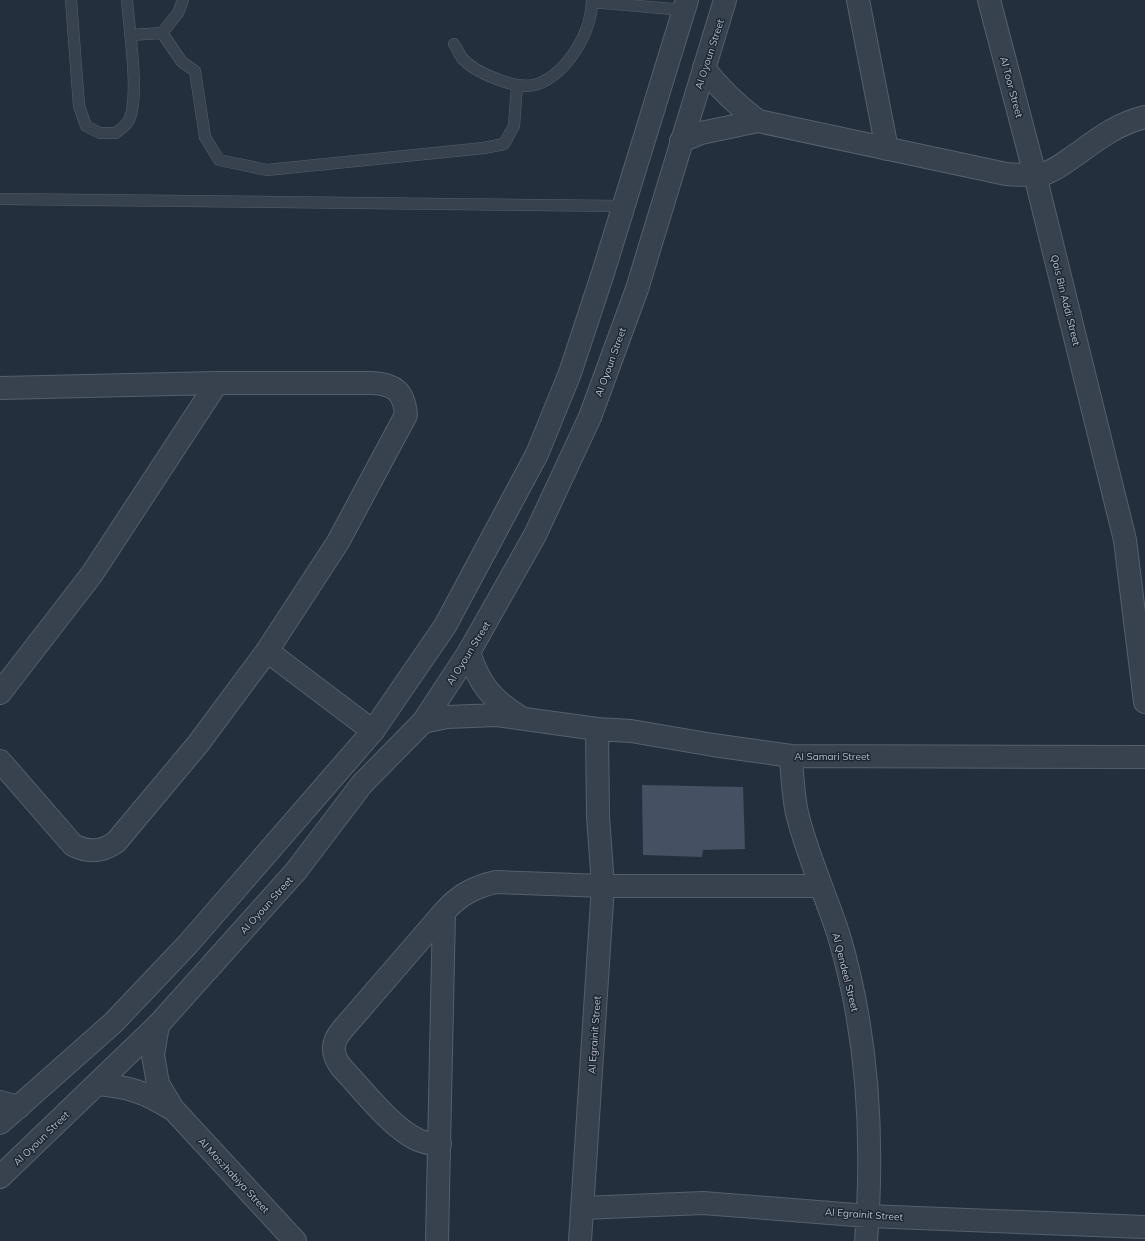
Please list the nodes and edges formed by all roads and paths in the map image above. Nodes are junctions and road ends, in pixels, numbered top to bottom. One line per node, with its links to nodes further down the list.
1 (71, 0): 10 (lane)
2 (127, 0): 10 (lane)
3 (183, 0): 9 (lane)
4 (725, 0): 12 (street, Al Oyoun Street)
5 (858, 0): 17 (street)
6 (989, 0): 18 (street, Al Toor Street)
7 (592, 1): 8 (lane); 13 (lane)
8 (686, 5): 20 (street)
9 (162, 33): 10 (lane); 13 (lane)
10 (130, 35)
11 (454, 44): 13 (lane)
12 (704, 68): 15 (street); 16 (street, Al Oyoun Street)
13 (517, 85)
14 (1145, 116): 18 (street)
15 (758, 121): 16 (street); 17 (street)
16 (681, 140): 24 (street, Al Oyoun Street)
17 (887, 149): 18 (street)
18 (1035, 175): 26 (street, Qais Bin Addi Street)
19 (0, 199): 20 (lane)
20 (624, 206): 30 (street)
21 (217, 383): 22 (street); 23 (street); 25 (street)
22 (0, 388)
23 (266, 651): 30 (street); 33 (street)
24 (469, 652): 27 (street, Al Samari Street); 28 (street, Al Oyoun Street)
25 (0, 693)
26 (1145, 702)
27 (522, 718): 28 (street, Al Samari Street); 29 (street, Al Samari Street)
28 (423, 722): 37 (street, Al Oyoun Street)
29 (597, 729): 31 (street, Al Samari Street); 34 (street, Al Egrainit Street)
30 (373, 731): 39 (street)
31 (791, 756): 32 (street, Al Samari Street); 35 (street, Al Qendeel Street)
32 (1145, 757)
33 (0, 762)
34 (603, 886): 35 (street); 36 (street); 44 (street, Al Egrainit Street)
35 (820, 886): 45 (street, Al Qendeel Street)
36 (444, 912): 42 (street); 42 (street)
37 (158, 1026): 38 (street, Al Oyoun Street); 40 (street, Al Maszhabiya Street)
38 (98, 1084): 40 (street, Al Maszhabiya Street); 43 (street, Al Oyoun Street)
39 (9, 1105): 41 (street)
40 (173, 1110): 47 (street, Al Maszhabiya Street)
41 (0, 1123)
42 (440, 1144): 48 (street)
43 (0, 1177)
44 (583, 1208): 45 (street, Al Egrainit Street); 49 (street, Al Egrainit Street)
45 (868, 1216): 46 (street, Al Egrainit Street); 50 (street, Al Qendeel Street)
46 (1145, 1227)
47 (295, 1241)
48 (437, 1241)
49 (580, 1241)
50 (866, 1241)

